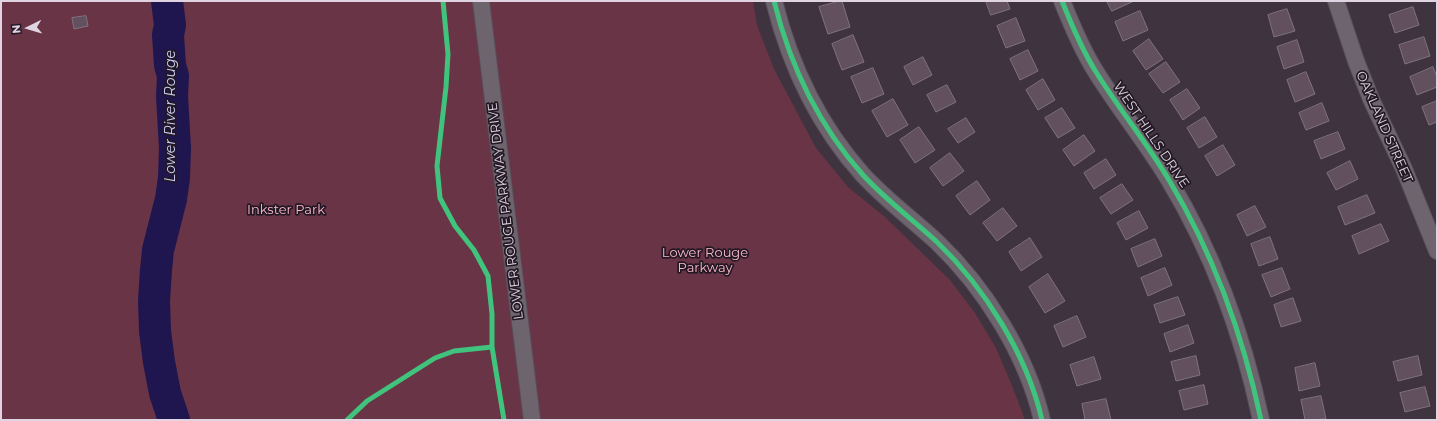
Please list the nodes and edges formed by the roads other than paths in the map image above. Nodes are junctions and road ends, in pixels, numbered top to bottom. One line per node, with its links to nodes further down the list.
1 (481, 1): 6 (street, LOWER ROUGE PARKWAY DRIVE)
2 (774, 1): 7 (street)
3 (1062, 1): 8 (street, WEST HILLS DRIVE)
4 (1336, 1): 5 (street, OAKLAND STREET)
5 (1437, 251)
6 (532, 420)
7 (1042, 420)
8 (1261, 420)

